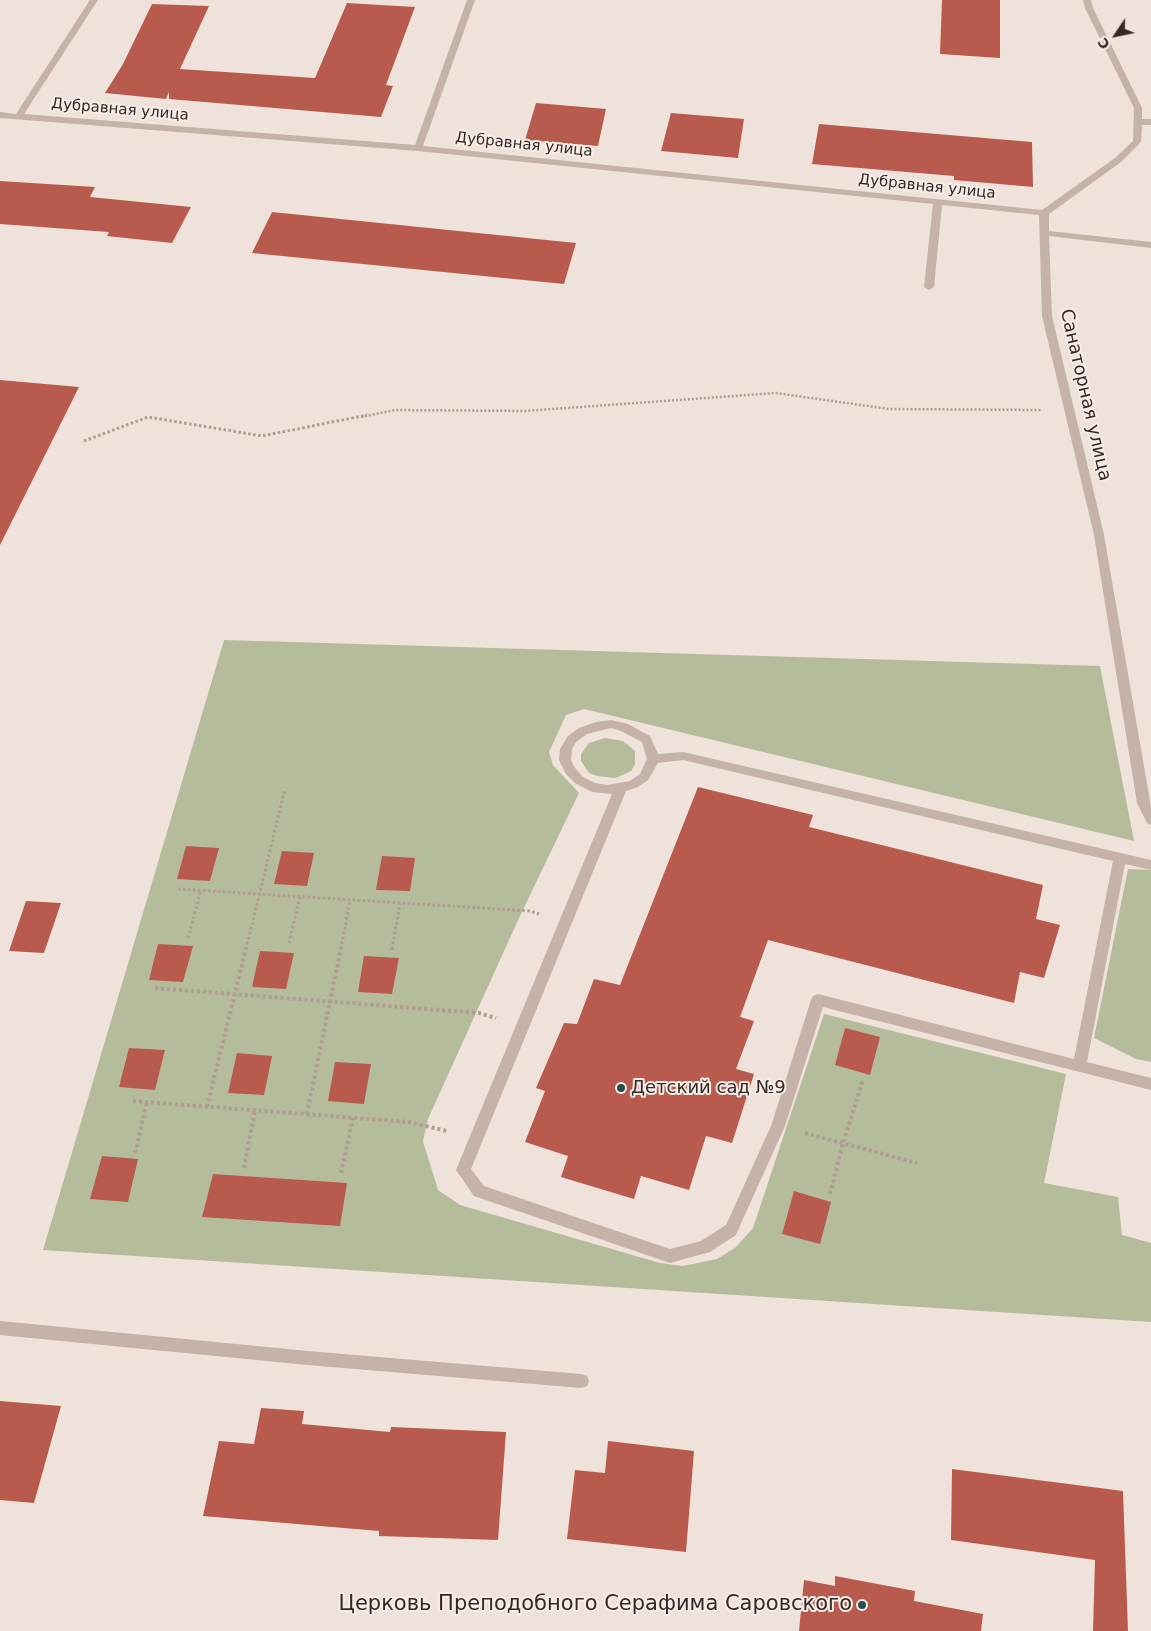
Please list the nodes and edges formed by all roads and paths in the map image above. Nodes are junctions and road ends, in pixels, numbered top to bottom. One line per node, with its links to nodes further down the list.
1 (94, 0): 5 (street)
2 (470, 0): 8 (street)
3 (1087, 0): 6 (street)
4 (0, 115): 5 (street, Дубравная улица)
5 (19, 116): 8 (street, Дубравная улица)
6 (1138, 122): 7 (street); 10 (street)
7 (1151, 122)
8 (418, 148): 9 (street, Дубравная улица)
9 (938, 202): 10 (street, Дубравная улица); 13 (street)
10 (1044, 213): 11 (street, Санаторная улица)
11 (1044, 234): 12 (street); 14 (street, Санаторная улица)
12 (1151, 245)
13 (929, 287)
14 (1069, 410): 15 (path); 19 (street, Санаторная улица)
15 (84, 441)
16 (653, 758): 17 (street); 17 (street); 20 (street)
17 (621, 788): 28 (street)
18 (285, 789): 24 (path)
19 (1151, 820)
20 (1120, 857): 21 (street); 36 (street)
21 (1151, 865)
22 (178, 889): 23 (path)
23 (201, 890): 24 (path); 29 (path)
24 (260, 894): 25 (path); 33 (path)
25 (300, 897): 26 (path); 30 (path)
26 (350, 900): 27 (path); 34 (path)
27 (400, 903): 28 (path); 31 (path)
28 (566, 922): 35 (street)
29 (188, 938)
30 (289, 943)
31 (392, 950)
32 (155, 988): 33 (path)
33 (235, 994): 34 (path); 41 (path)
34 (331, 1002): 35 (path); 43 (path)
35 (522, 1027): 46 (street)
36 (1078, 1066): 38 (street); 45 (street)
37 (863, 1080): 47 (path)
38 (1151, 1084)
39 (133, 1101): 40 (path)
40 (147, 1102): 41 (path); 48 (path)
41 (207, 1106): 42 (path)
42 (254, 1110): 43 (path); 50 (path)
43 (307, 1114): 44 (path)
44 (354, 1118): 46 (path); 51 (path)
45 (778, 1126): 46 (street); 47 (path)
46 (477, 1138)
47 (843, 1143): 49 (path); 52 (path)
48 (135, 1153)
49 (917, 1163)
50 (244, 1168)
51 (342, 1173)
52 (830, 1194)
53 (0, 1328): 54 (street)
54 (581, 1381)

